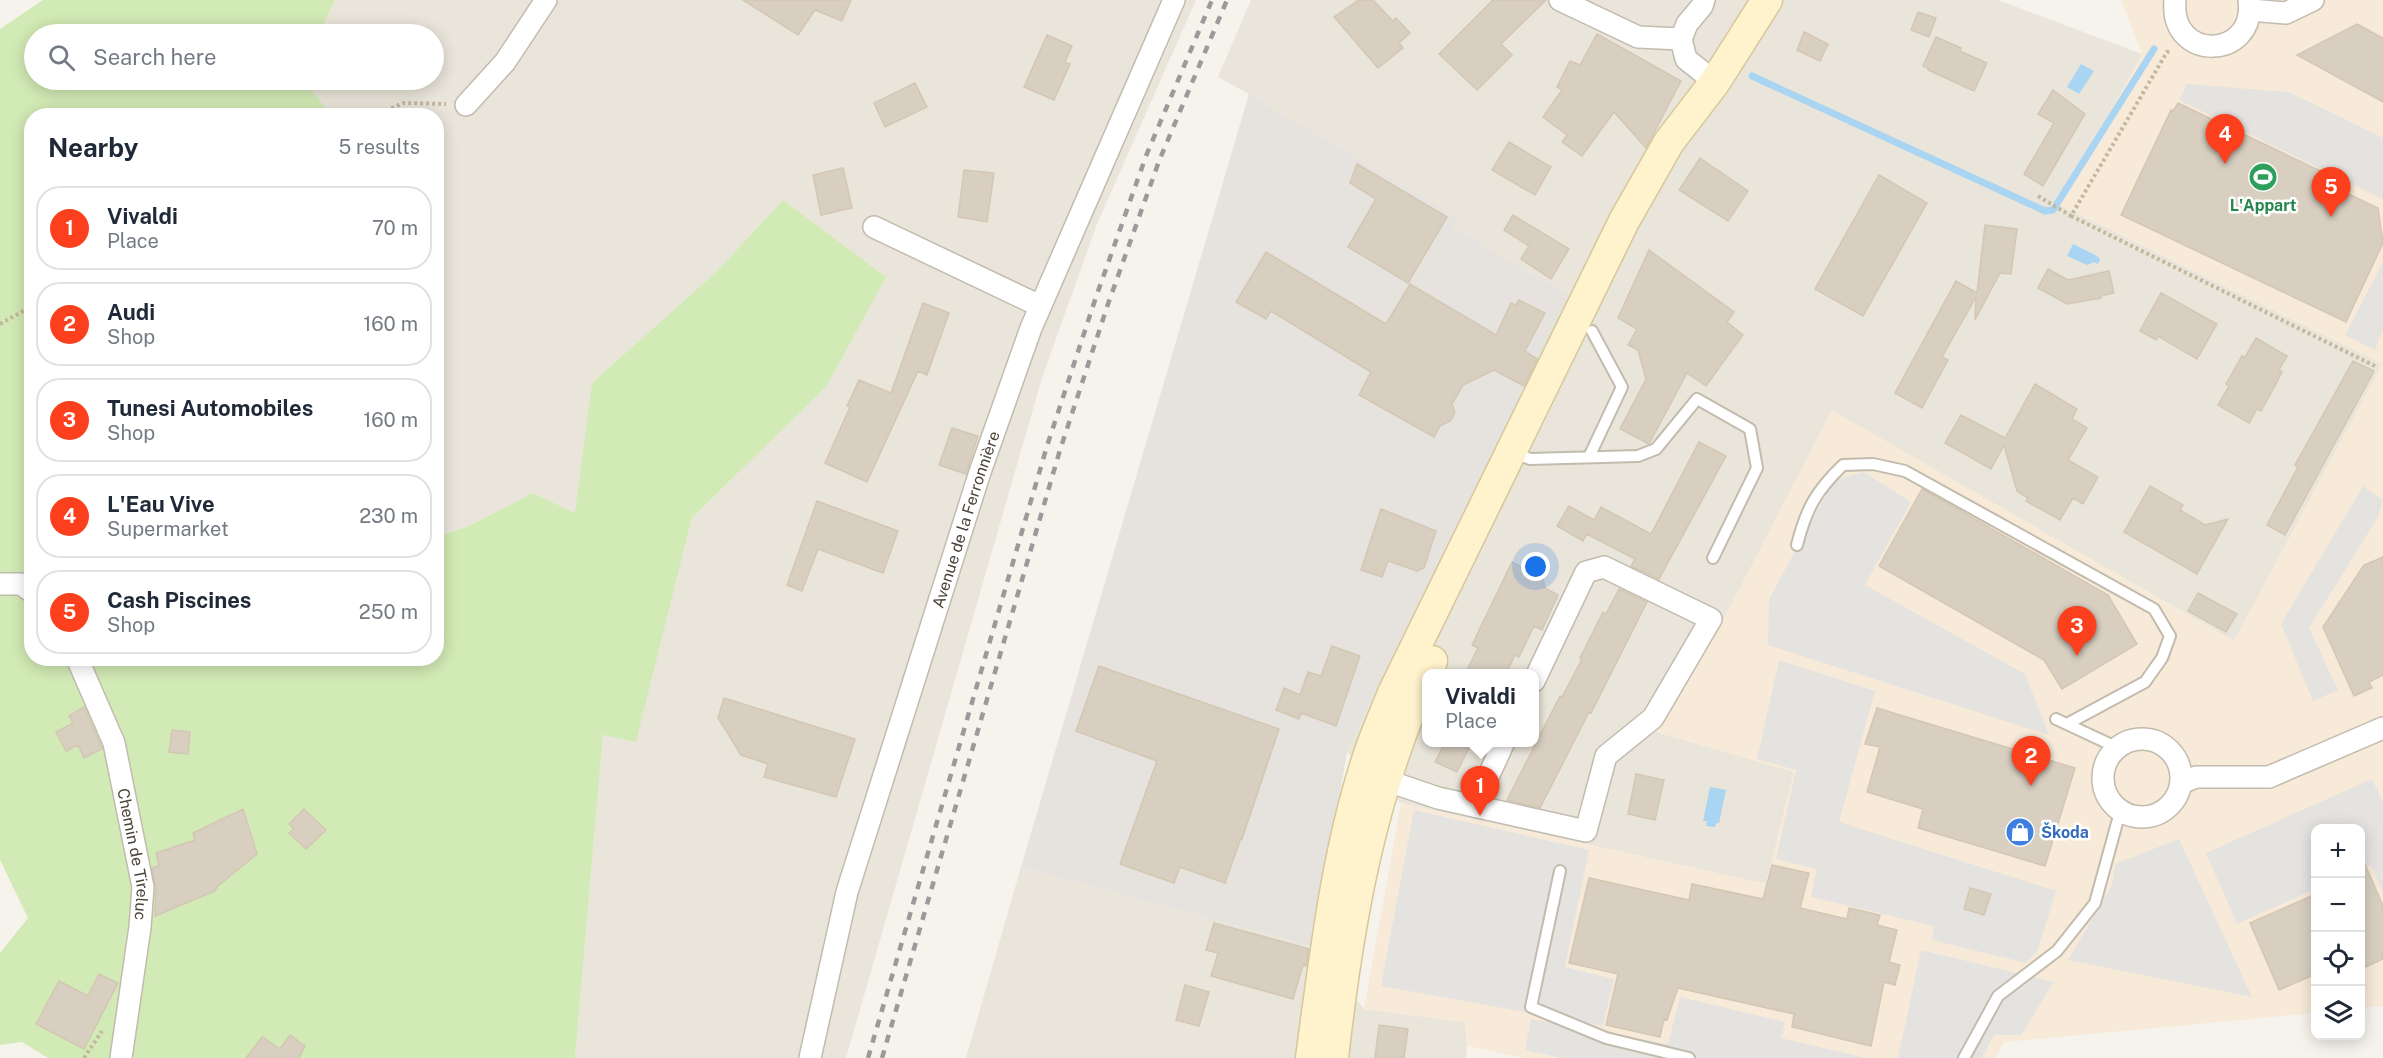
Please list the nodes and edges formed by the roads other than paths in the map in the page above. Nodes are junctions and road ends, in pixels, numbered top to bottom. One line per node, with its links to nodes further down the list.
1 (546, 0): 11 (street)
2 (1174, 0): 13 (street, Avenue de la Ferronnière)
3 (1704, 0): 9 (street)
4 (1767, 0): 10 (main road)
5 (2175, 0): 8 (street)
6 (2313, 0): 8 (street)
7 (1570, 3): 9 (street)
8 (2249, 5)
9 (1681, 39): 10 (street)
10 (1714, 82): 14 (main road); 15 (main road)
11 (466, 105)
12 (874, 227): 13 (street)
13 (1040, 306): 34 (street, Avenue de la Ferronnière)
14 (1592, 331): 15 (main road); 16 (lane)
15 (1521, 455): 16 (lane); 22 (main road); 35 (main road)
16 (1589, 457): 18 (lane)
17 (1797, 545): 27 (lane)
18 (1713, 558)
19 (0, 584): 20 (street)
20 (24, 586)
21 (80, 666): 33 (street, Chemin de Tireluc)
22 (1427, 669)
23 (1539, 671): 30 (street)
24 (1422, 679): 28 (main road)
25 (2383, 728): 29 (street)
26 (1502, 747): 30 (street)
27 (2118, 748): 29 (street); 31 (street)
28 (1385, 780): 30 (street); 36 (main road)
29 (2181, 783): 31 (street)
30 (1477, 807)
31 (2120, 812): 38 (lane)
32 (1560, 871): 37 (lane)
33 (121, 1058)
34 (810, 1058)
35 (1311, 1058)
36 (1333, 1058)
37 (1689, 1058)
38 (1964, 1058)

